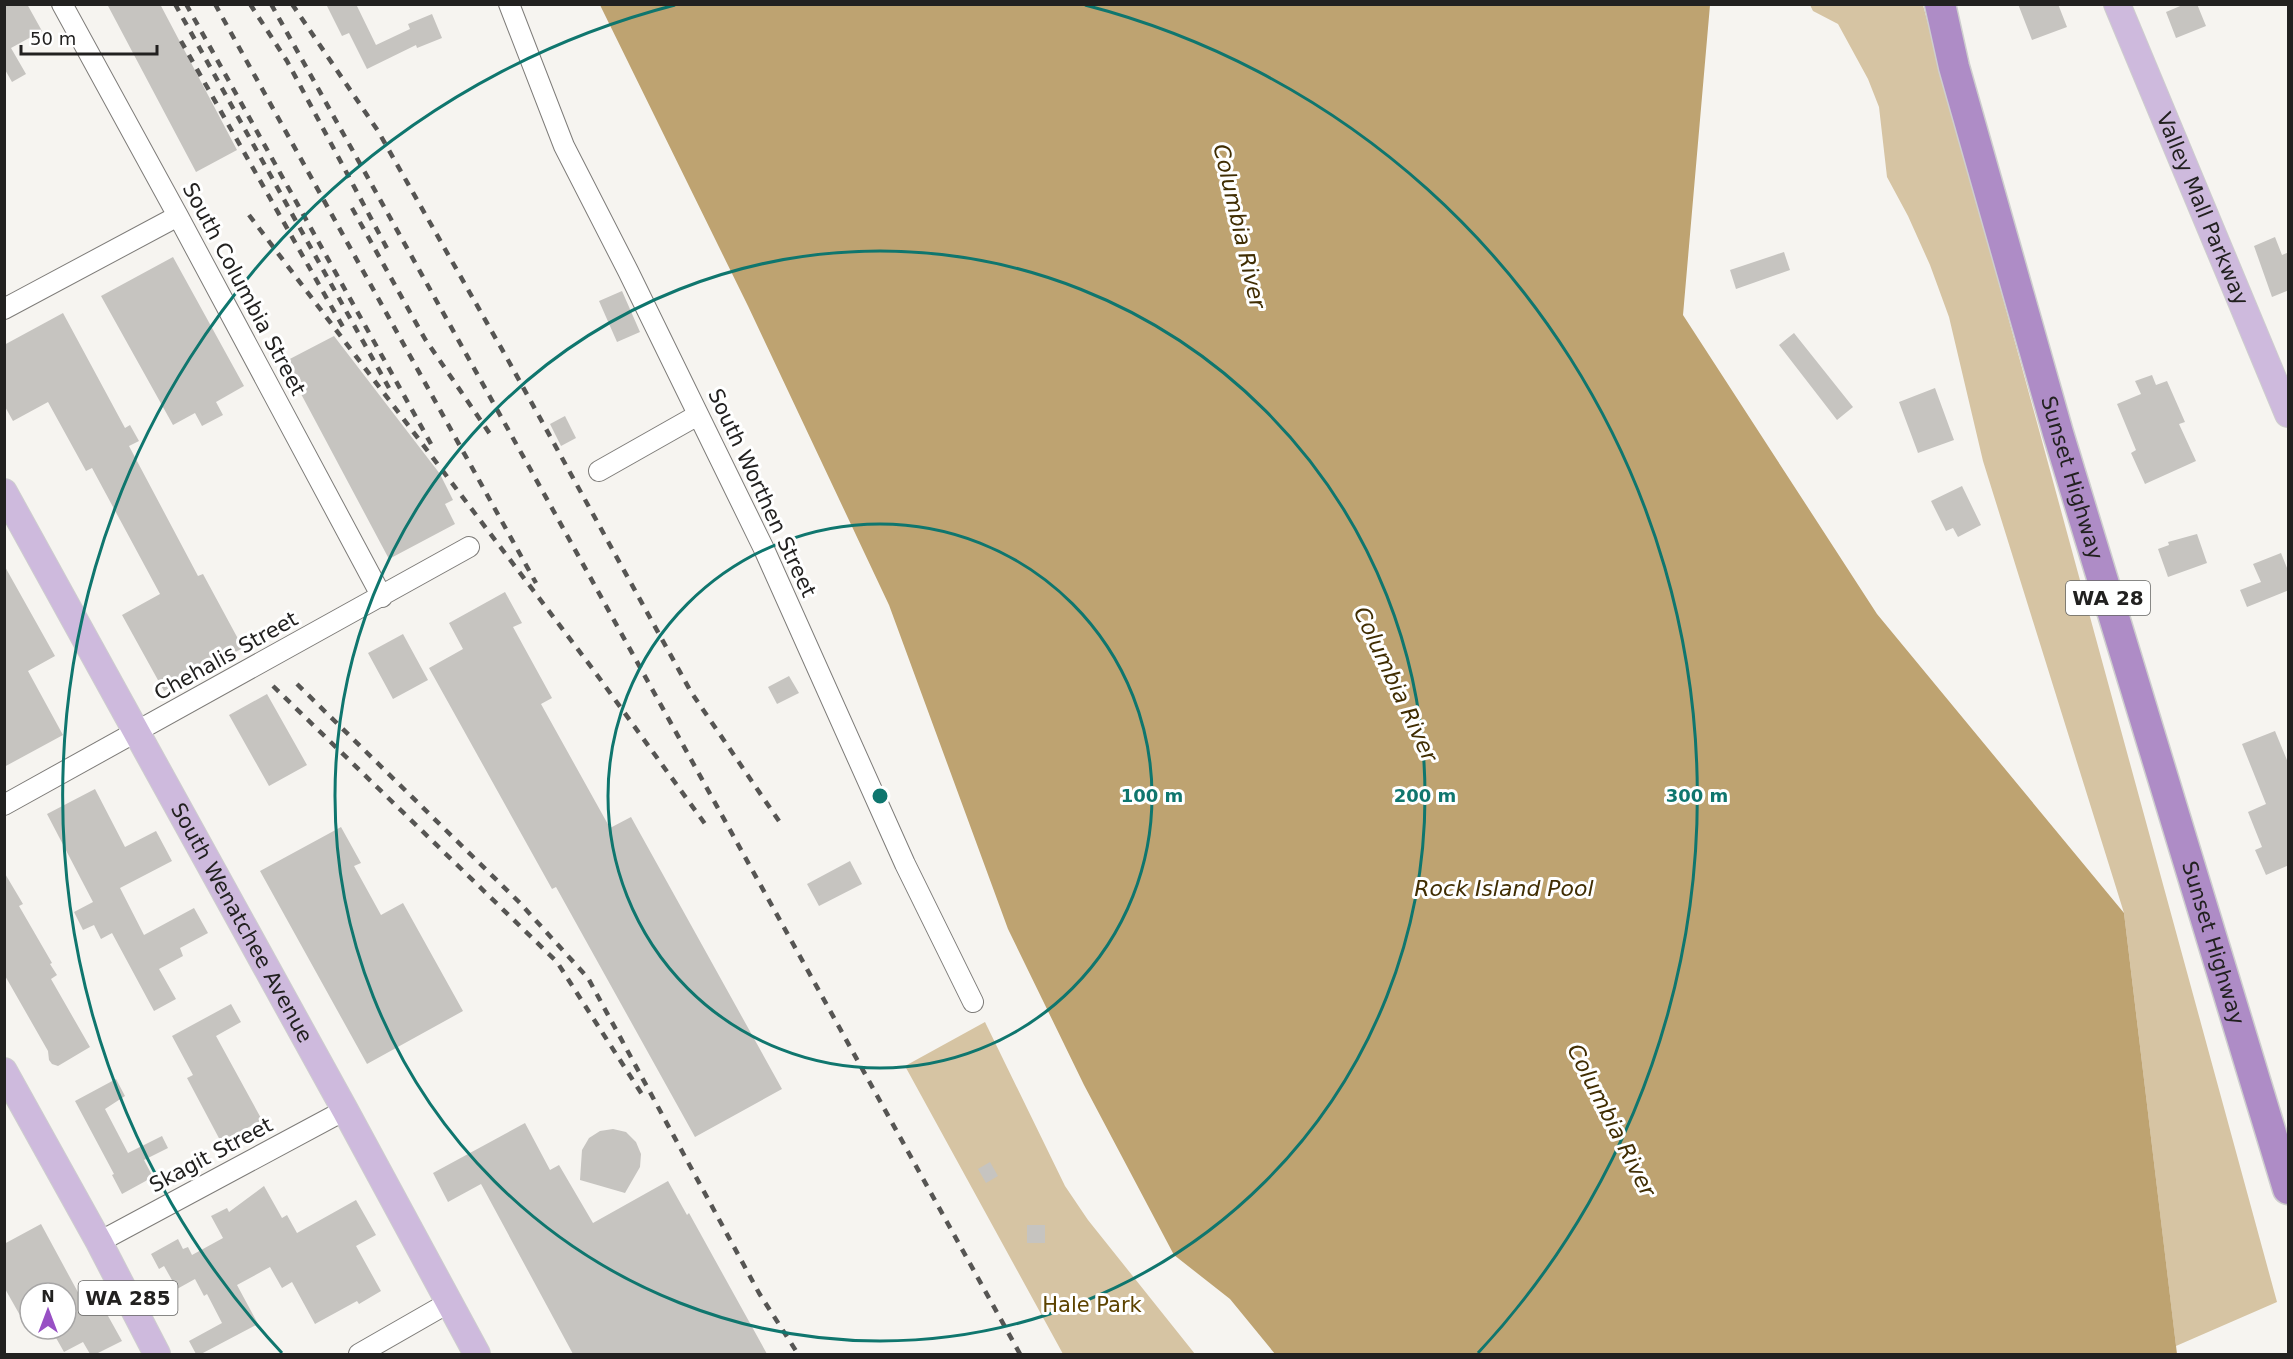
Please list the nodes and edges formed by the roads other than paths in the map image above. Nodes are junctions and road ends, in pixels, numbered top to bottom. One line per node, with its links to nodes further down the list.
1 (62, 4): 5 (street, South Columbia Street)
2 (509, 4): 8 (street, South Worthen Street)
3 (1940, 4): 18 (highway, Sunset Highway / WA 28)
4 (2117, 4): 7 (main road, Valley Mall Parkway)
5 (178, 216): 6 (street); 12 (street, South Columbia Street)
6 (4, 309)
7 (2289, 414)
8 (698, 415): 9 (street); 15 (street, South Worthen Street)
9 (599, 471)
10 (4, 492): 13 (main road, South Wenatchee Avenue)
11 (469, 547): 12 (street, Chehalis Street)
12 (382, 597): 13 (street, Chehalis Street)
13 (138, 732): 14 (street, Chehalis Street); 17 (main road, South Wenatchee Avenue)
14 (4, 805)
15 (973, 1002)
16 (4, 1071): 19 (main road, WA 285)
17 (345, 1110): 19 (street, Skagit Street); 20 (main road, South Wenatchee Avenue)
18 (2289, 1189)
19 (99, 1242): 21 (main road, WA 285)
20 (448, 1303): 22 (street); 23 (main road, South Wenatchee Avenue)
21 (157, 1354)
22 (359, 1354)
23 (477, 1354)

